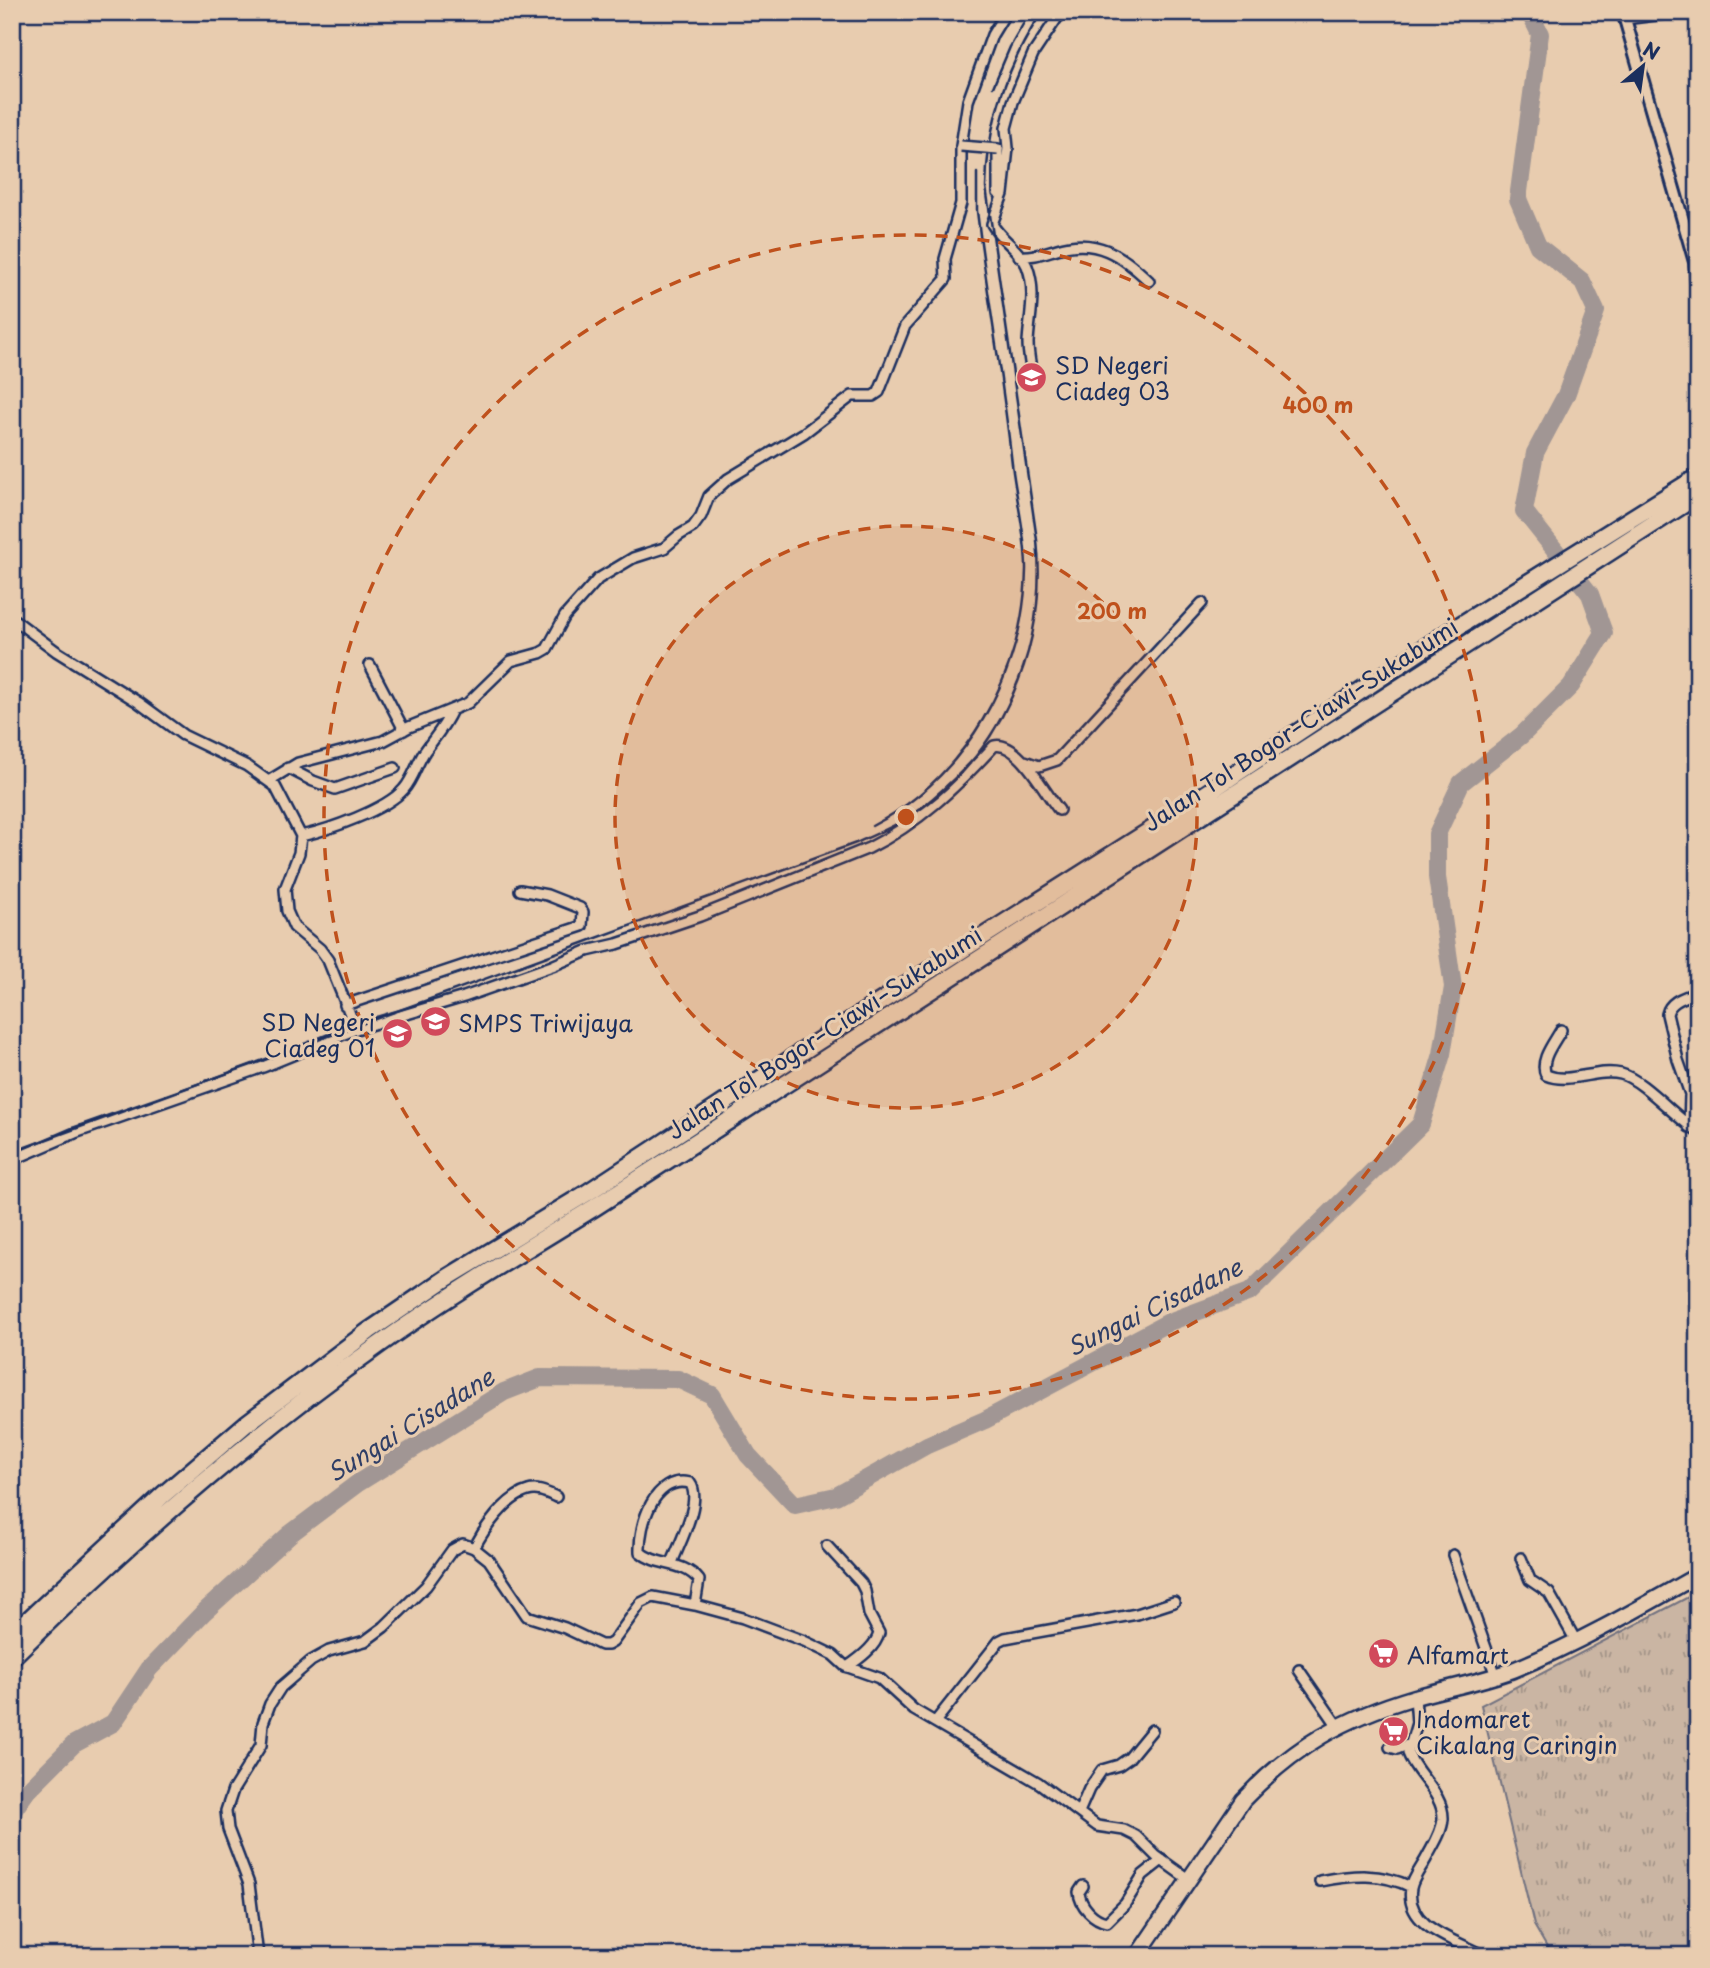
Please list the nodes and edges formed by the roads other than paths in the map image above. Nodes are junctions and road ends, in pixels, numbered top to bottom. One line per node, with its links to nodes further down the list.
1 (1006, 12): 5 (street)
2 (1061, 12): 6 (street)
3 (1680, 12): 4 (street)
4 (1624, 16): 9 (street)
5 (961, 146): 6 (street, bridge); 16 (street)
6 (998, 208): 7 (street)
7 (1020, 256): 8 (street); 10 (street)
8 (1149, 281)
9 (1698, 294)
10 (1032, 377)
11 (1698, 477): 41 (highway, Jalan Tol Bogor–Ciawi–Sukabumi)
12 (1698, 495): 43 (highway, Jalan Tol Bogor–Ciawi–Sukabumi)
13 (1202, 603): 18 (street)
14 (12, 618): 21 (street)
15 (370, 665): 17 (street)
16 (452, 710): 17 (street); 23 (street)
17 (404, 730): 19 (street)
18 (1025, 761): 22 (street); 27 (street)
19 (288, 768): 20 (street); 21 (street)
20 (395, 768)
21 (270, 780): 23 (street)
22 (1059, 810)
23 (301, 836): 26 (street)
24 (520, 890): 26 (street)
25 (1698, 992): 29 (street)
26 (345, 1005): 27 (street)
27 (356, 1029): 31 (street)
28 (1561, 1030): 30 (street)
29 (1694, 1093): 30 (street)
30 (1693, 1130)
31 (12, 1160)
32 (556, 1497): 34 (street)
33 (827, 1546): 44 (street)
34 (474, 1548): 40 (street); 59 (street)
35 (1452, 1555): 46 (street)
36 (1521, 1558): 42 (street)
37 (672, 1563): 37 (street); 40 (street)
38 (1698, 1575): 42 (highway)
39 (1174, 1602): 48 (street)
40 (695, 1605): 44 (street)
41 (12, 1635)
42 (1576, 1641): 46 (highway)
43 (12, 1657)
44 (848, 1667): 48 (street)
45 (1299, 1670): 49 (street)
46 (1496, 1676): 47 (highway)
47 (1415, 1697): 49 (highway); 51 (street)
48 (935, 1722): 53 (street)
49 (1337, 1725): 55 (highway)
50 (1152, 1730): 53 (street)
51 (1410, 1744): 52 (street); 58 (street)
52 (1390, 1746)
53 (1079, 1812): 54 (street)
54 (1162, 1860): 55 (street); 57 (street)
55 (1188, 1879): 60 (highway)
56 (1320, 1881): 58 (street)
57 (1083, 1886)
58 (1411, 1887): 61 (street)
59 (258, 1956)
60 (1138, 1956)
61 (1485, 1956)

